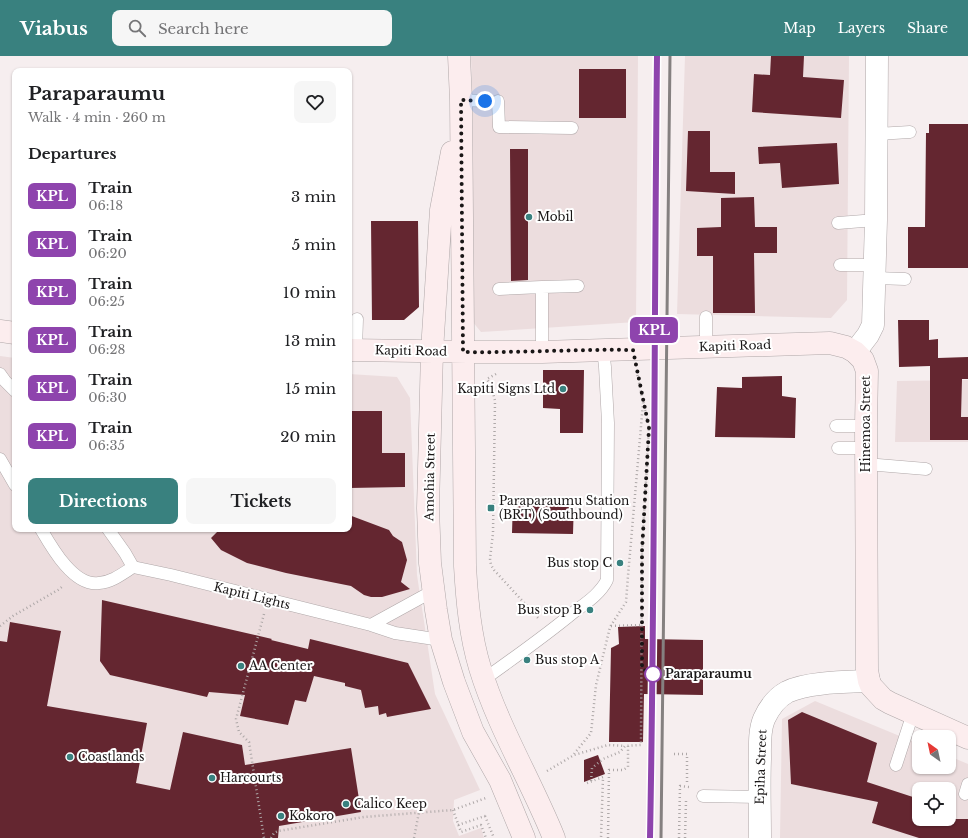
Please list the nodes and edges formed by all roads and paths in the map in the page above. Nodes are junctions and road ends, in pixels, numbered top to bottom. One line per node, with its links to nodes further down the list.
1 (459, 56): 3 (main road, Amohia Street)
2 (877, 56): 8 (street)
3 (461, 100): 4 (lane); 25 (main road, Amohia Street); 26 (main road, Amohia Street)
4 (485, 101)
5 (498, 101): 6 (lane)
6 (572, 128)
7 (910, 132): 8 (lane)
8 (877, 134): 9 (street)
9 (876, 220): 10 (lane); 12 (street)
10 (838, 223)
11 (840, 265): 12 (lane)
12 (875, 272): 13 (lane); 28 (street)
13 (905, 279)
14 (578, 286): 15 (lane)
15 (542, 287): 16 (lane); 27 (lane)
16 (499, 289)
17 (706, 317): 21 (lane)
18 (357, 319): 22 (lane)
19 (0, 331): 20 (main road)
20 (12, 333)
21 (706, 347): 24 (main road, Kapiti Road); 28 (main road, Kapiti Road)
22 (353, 349): 25 (main road, Kapiti Road)
23 (603, 349): 24 (main road, Kapiti Road); 27 (main road, Kapiti Road); 50 (lane)
24 (633, 350): 32 (path)
25 (432, 351): 26 (main road, Kapiti Road); 44 (main road, Amohia Street)
26 (463, 352): 27 (main road, Kapiti Road); 52 (main road, Amohia Street)
27 (542, 352)
28 (855, 352): 34 (main road, Hinemoa Street)
29 (0, 374): 31 (lane)
30 (487, 379): 50 (path)
31 (12, 388)
32 (643, 400): 47 (path); 49 (path)
33 (836, 426): 34 (lane)
34 (866, 426): 36 (main road, Hinemoa Street)
35 (838, 448): 36 (lane)
36 (866, 456): 38 (lane); 53 (main road, Hinemoa Street)
37 (0, 459): 39 (lane)
38 (926, 469)
39 (12, 480)
40 (43, 532): 43 (lane)
41 (110, 532): 42 (lane)
42 (133, 567): 43 (lane); 45 (lane, Kapiti Lights)
43 (74, 575): 48 (path)
44 (433, 591): 46 (lane); 51 (main road, Amohia Street)
45 (267, 600): 46 (lane, Kapiti Lights); 72 (path)
46 (371, 624): 51 (lane, Kapiti Lights)
47 (642, 625): 49 (path); 56 (path)
48 (0, 626)
49 (610, 627): 58 (path)
50 (550, 631): 52 (lane)
51 (441, 640): 65 (main road, Amohia Street)
52 (483, 680): 60 (main road, Amohia Street)
53 (868, 681): 54 (main road); 67 (street, Epiha Street)
54 (913, 713): 55 (main road); 59 (lane)
55 (968, 738)
56 (627, 746): 58 (path); 61 (path); 80 (path)
57 (674, 754): 62 (path)
58 (574, 755): 60 (path)
59 (896, 766)
60 (528, 780): 78 (main road, Amohia Street)
61 (591, 781): 63 (path); 79 (path)
62 (687, 782)
63 (587, 783)
64 (693, 787): 81 (path)
65 (504, 790): 69 (path); 77 (main road, Amohia Street)
66 (703, 796): 67 (lane)
67 (760, 797): 83 (street, Epiha Street)
68 (686, 800): 82 (path)
69 (453, 810): 70 (path); 71 (path)
70 (419, 812): 73 (path); 74 (path)
71 (458, 824): 75 (path); 76 (path)
72 (264, 838)
73 (271, 838)
74 (414, 838)
75 (486, 838)
76 (494, 838)
77 (524, 838)
78 (554, 838)
79 (601, 838)
80 (608, 838)
81 (679, 838)
82 (685, 838)
83 (760, 838)

